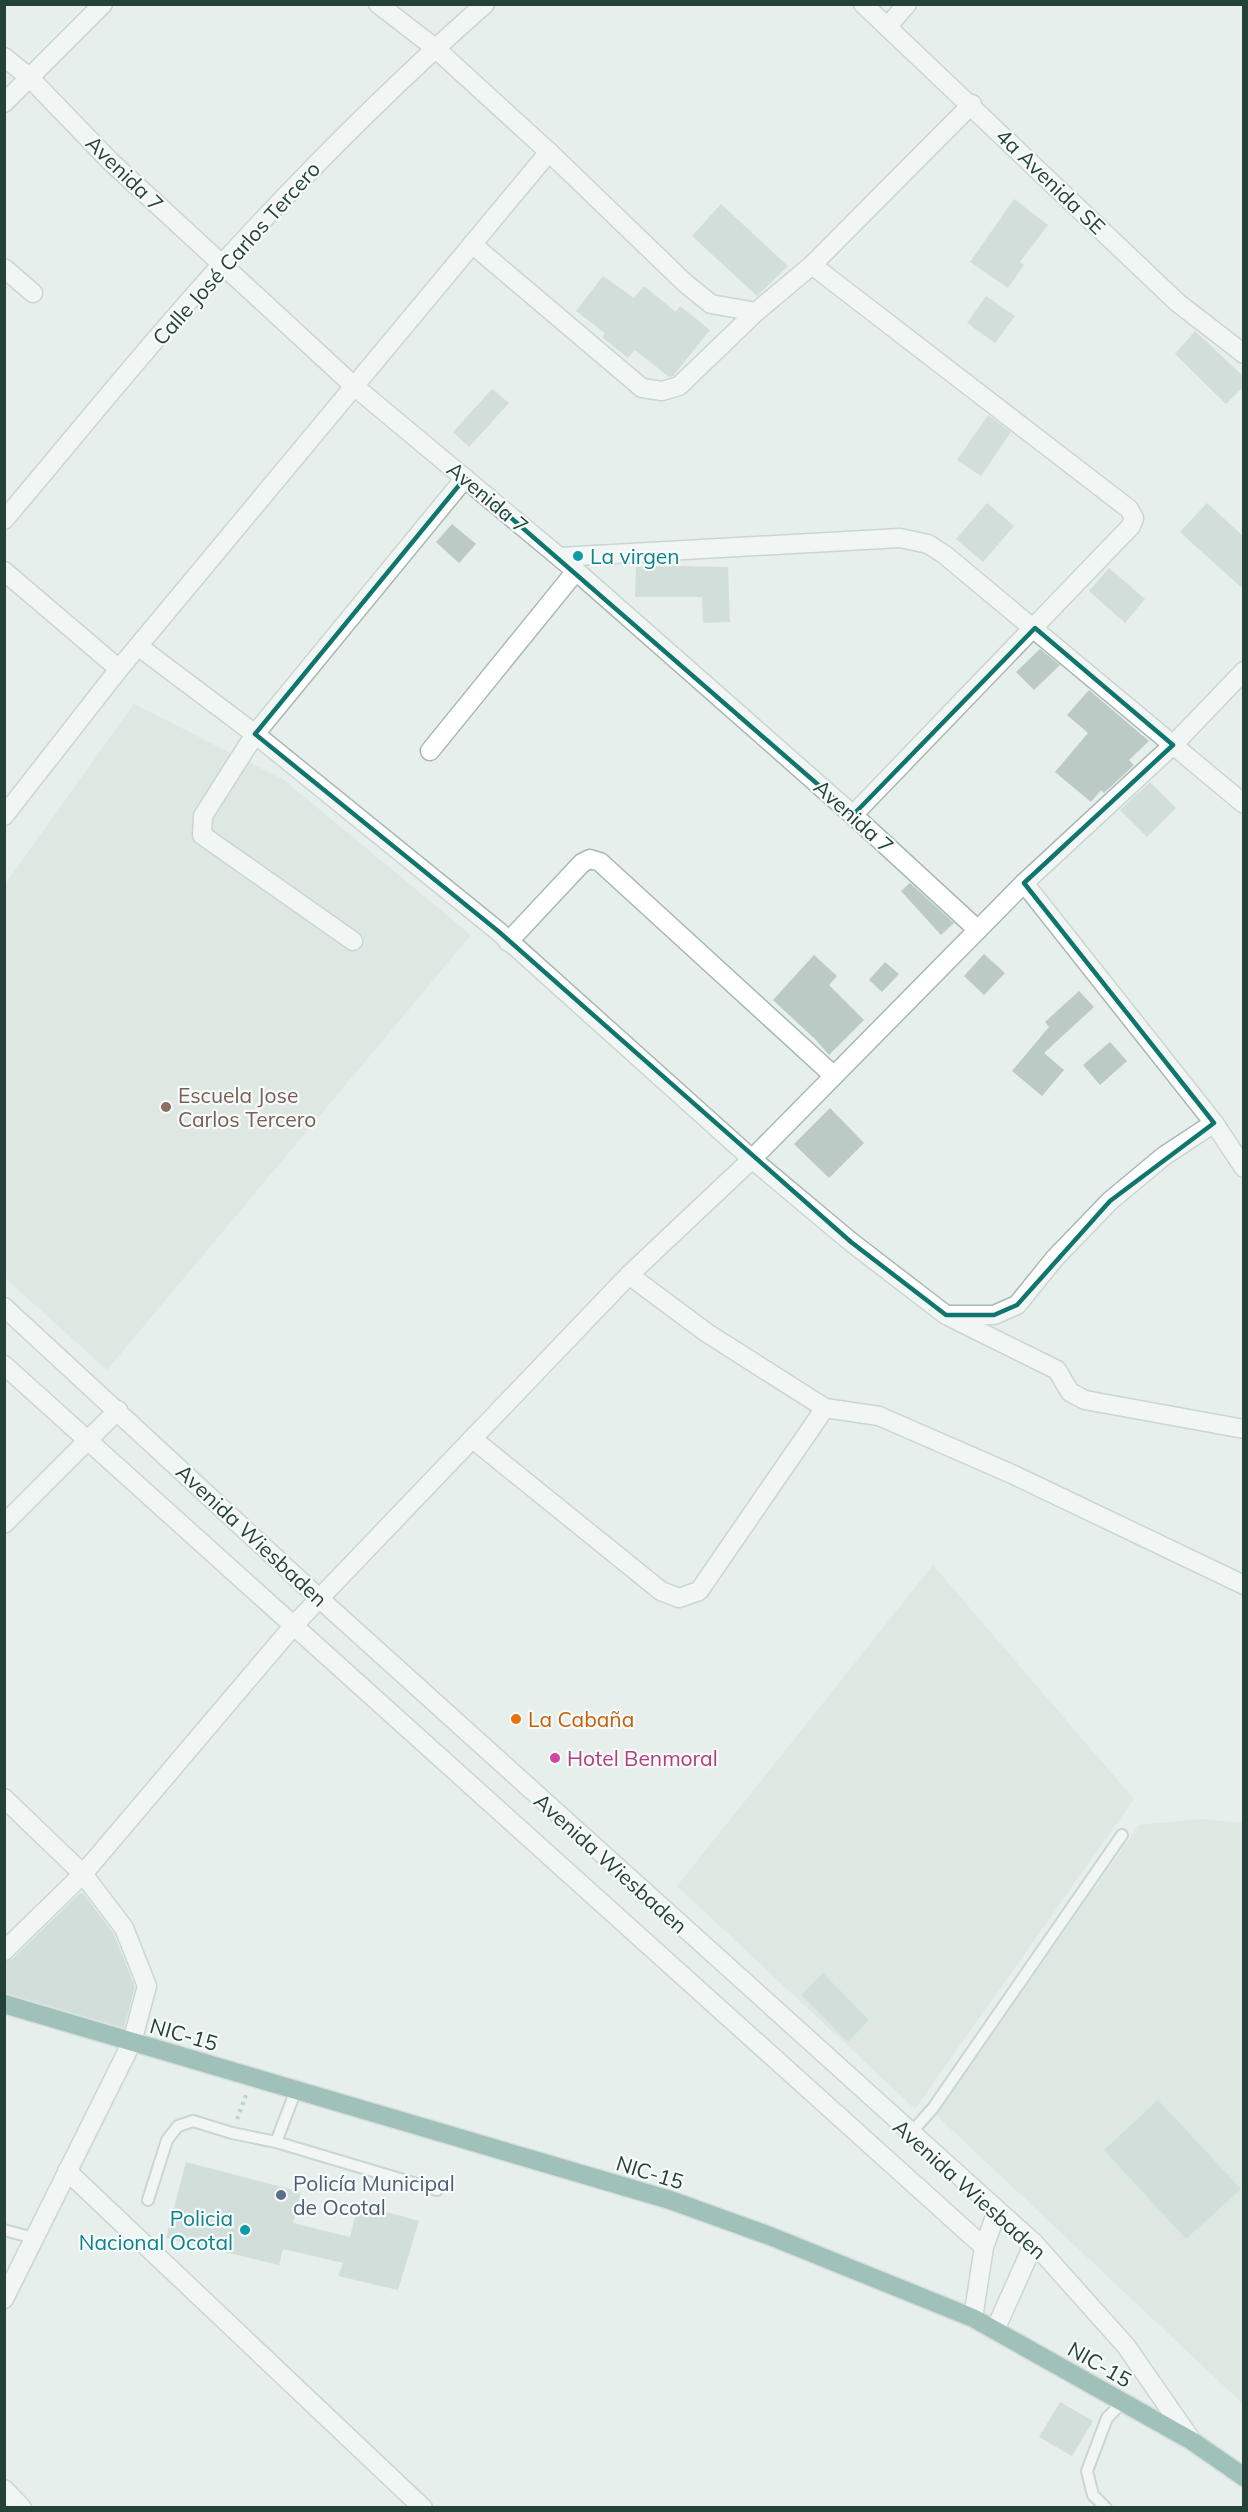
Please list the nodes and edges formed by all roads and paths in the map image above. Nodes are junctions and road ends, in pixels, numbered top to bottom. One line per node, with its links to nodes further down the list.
1 (103, 4): 9 (street)
2 (378, 4): 7 (street)
3 (485, 4): 7 (street, Calle José Carlos Tercero)
4 (863, 4): 6 (street, 4a Avenida SE)
5 (908, 4): 6 (street)
6 (887, 27): 11 (street, 4a Avenida SE)
7 (435, 48): 12 (street); 14 (street, Calle José Carlos Tercero)
8 (4, 57): 9 (street, Avenida 7)
9 (30, 78): 10 (street); 14 (street, Avenida 7)
10 (4, 103)
11 (972, 104): 15 (street); 19 (street, 4a Avenida SE)
12 (549, 152): 13 (street); 18 (street)
13 (472, 244): 18 (street); 20 (street)
14 (221, 265): 20 (street, Avenida 7); 22 (street, Calle José Carlos Tercero)
15 (812, 265): 18 (street); 26 (street)
16 (4, 268): 17 (street)
17 (33, 293)
18 (756, 312)
19 (1244, 354)
20 (354, 386): 21 (street, Avenida 7); 27 (street)
21 (465, 478): 23 (street, Avenida 7); 30 (street)
22 (4, 520)
23 (560, 557): 25 (street, Avenida 7); 26 (street)
24 (4, 571): 28 (street)
25 (576, 571): 32 (street); 34 (street, Avenida 7)
26 (1035, 628): 31 (street); 34 (street)
27 (138, 646): 28 (street); 30 (street)
28 (119, 669): 35 (street)
29 (1244, 671): 31 (street)
30 (255, 734): 38 (street); 39 (street)
31 (1173, 745): 33 (street); 36 (street)
32 (430, 751)
33 (1244, 804)
34 (853, 815): 37 (street, Avenida 7)
35 (4, 816)
36 (1024, 882): 37 (street); 41 (street)
37 (978, 930): 40 (street)
38 (353, 941)
39 (508, 942): 40 (street); 42 (street)
40 (834, 1076): 42 (street)
41 (1214, 1123): 43 (street); 46 (street)
42 (752, 1159): 44 (street); 46 (street)
43 (1244, 1168)
44 (629, 1275): 48 (street); 52 (street)
45 (4, 1307): 49 (street, Avenida Wiesbaden)
46 (946, 1315): 50 (street)
47 (4, 1365): 51 (street, Avenida Wiesbaden)
48 (825, 1408): 52 (street); 54 (street)
49 (118, 1410): 51 (street); 55 (street, Avenida Wiesbaden)
50 (1244, 1429)
51 (88, 1439): 53 (street); 56 (street, Avenida Wiesbaden)
52 (474, 1440): 55 (street)
53 (4, 1524)
54 (1244, 1585)
55 (320, 1599): 56 (street); 66 (street, Avenida Wiesbaden)
56 (294, 1625): 59 (street); 75 (street, Avenida Wiesbaden)
57 (4, 1798): 59 (street)
58 (1122, 1835): 66 (lane)
59 (83, 1874): 60 (street); 62 (street)
60 (4, 1951)
61 (4, 2004): 62 (highway, NIC-15 / NIC-15)
62 (132, 2042): 63 (highway, NIC-15 / NIC-15); 68 (street)
63 (252, 2077): 64 (highway, NIC-15 / NIC-15); 65 (path)
64 (296, 2090): 67 (lane); 77 (highway, NIC-15 / NIC-15)
65 (232, 2133): 67 (lane); 70 (lane)
66 (910, 2134): 71 (street, Avenida Wiesbaden)
67 (276, 2142): 69 (lane)
68 (67, 2171): 73 (street); 84 (street)
69 (437, 2190)
70 (148, 2200)
71 (997, 2211): 74 (street, Avenida Wiesbaden); 75 (street)
72 (4, 2230): 73 (lane)
73 (34, 2238): 76 (street)
74 (1034, 2243): 78 (street); 80 (street, Avenida Wiesbaden)
75 (984, 2247): 77 (street, Avenida Wiesbaden)
76 (4, 2299)
77 (973, 2318): 78 (highway, NIC-15 / NIC-15)
78 (995, 2330): 79 (highway, NIC-15 / NIC-15)
79 (1122, 2403): 80 (highway, NIC-15 / NIC-15); 85 (lane)
80 (1192, 2440): 81 (highway, NIC-15 / NIC-15)
81 (1244, 2477)
82 (4, 2489): 83 (street)
83 (22, 2508)
84 (423, 2508)
85 (1106, 2508)

